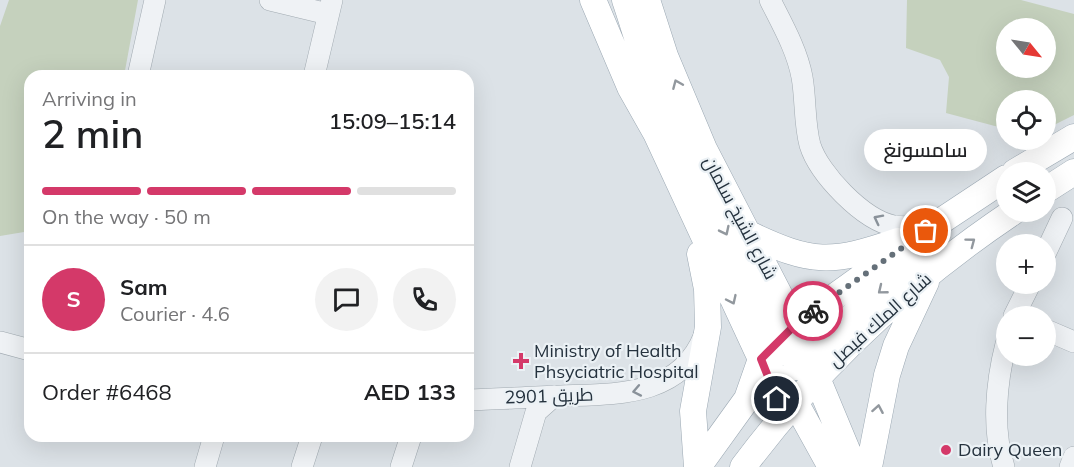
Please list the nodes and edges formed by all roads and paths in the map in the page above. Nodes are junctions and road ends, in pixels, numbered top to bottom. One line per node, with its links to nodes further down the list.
1 (155, 0): 13 (street)
2 (270, 0): 10 (street)
3 (593, 0): 15 (main road)
4 (625, 0): 17 (main road)
5 (647, 0): 12 (main road, شارع الشيخ سلمان)
6 (654, 0): 12 (main road)
7 (763, 0): 11 (street)
8 (770, 0): 11 (street)
9 (790, 0): 11 (street)
10 (330, 7): 14 (street)
11 (780, 27): 26 (street, one-way to 11)
12 (665, 56): 17 (main road, شارع الشيخ سلمان, one-way to 12)
13 (139, 70)
14 (315, 70)
15 (656, 133): 23 (main road); 36 (main road, one-way to 36)
16 (1074, 138): 18 (main road)
17 (704, 149): 27 (main road, شارع الشيخ سلمان)
18 (1033, 162)
19 (1074, 172): 20 (main road)
20 (1056, 184)
21 (996, 185): 26 (main road)
22 (996, 189): 36 (main road, one-way to 36)
23 (692, 216): 30 (main road); 36 (main road, one-way to 36)
24 (1062, 218): 28 (street)
25 (1000, 222): 29 (main road, شارع الملك فيصل, one-way to 25)
26 (931, 228): 27 (main road); 36 (main road)
27 (749, 234): 36 (main road, شارع الشيخ سلمان)
28 (1054, 234)
29 (930, 274): 36 (main road, شارع الملك فيصل); 51 (main road, one-way to 29)
30 (708, 327): 37 (street, طريق 2901, one-way to 37); 45 (main road)
31 (1056, 334): 33 (street)
32 (0, 342): 34 (street)
33 (1074, 342)
34 (24, 348)
35 (1001, 366): 52 (street)
36 (788, 370): 45 (main road); 46 (main road); 47 (main road); 48 (main road, شارع الشيخ سلمان); 49 (main road); 50 (main road, شارع الشيخ سلمان)
37 (554, 396): 38 (street, طريق 2901); 44 (street)
38 (474, 400)
39 (310, 442): 42 (street)
40 (409, 442): 43 (street)
41 (1074, 457): 53 (street)
42 (302, 467)
43 (400, 467)
44 (520, 467)
45 (697, 467)
46 (714, 467)
47 (743, 467)
48 (812, 467)
49 (831, 467)
50 (854, 467)
51 (869, 467)
52 (1004, 467)
53 (1070, 467)

